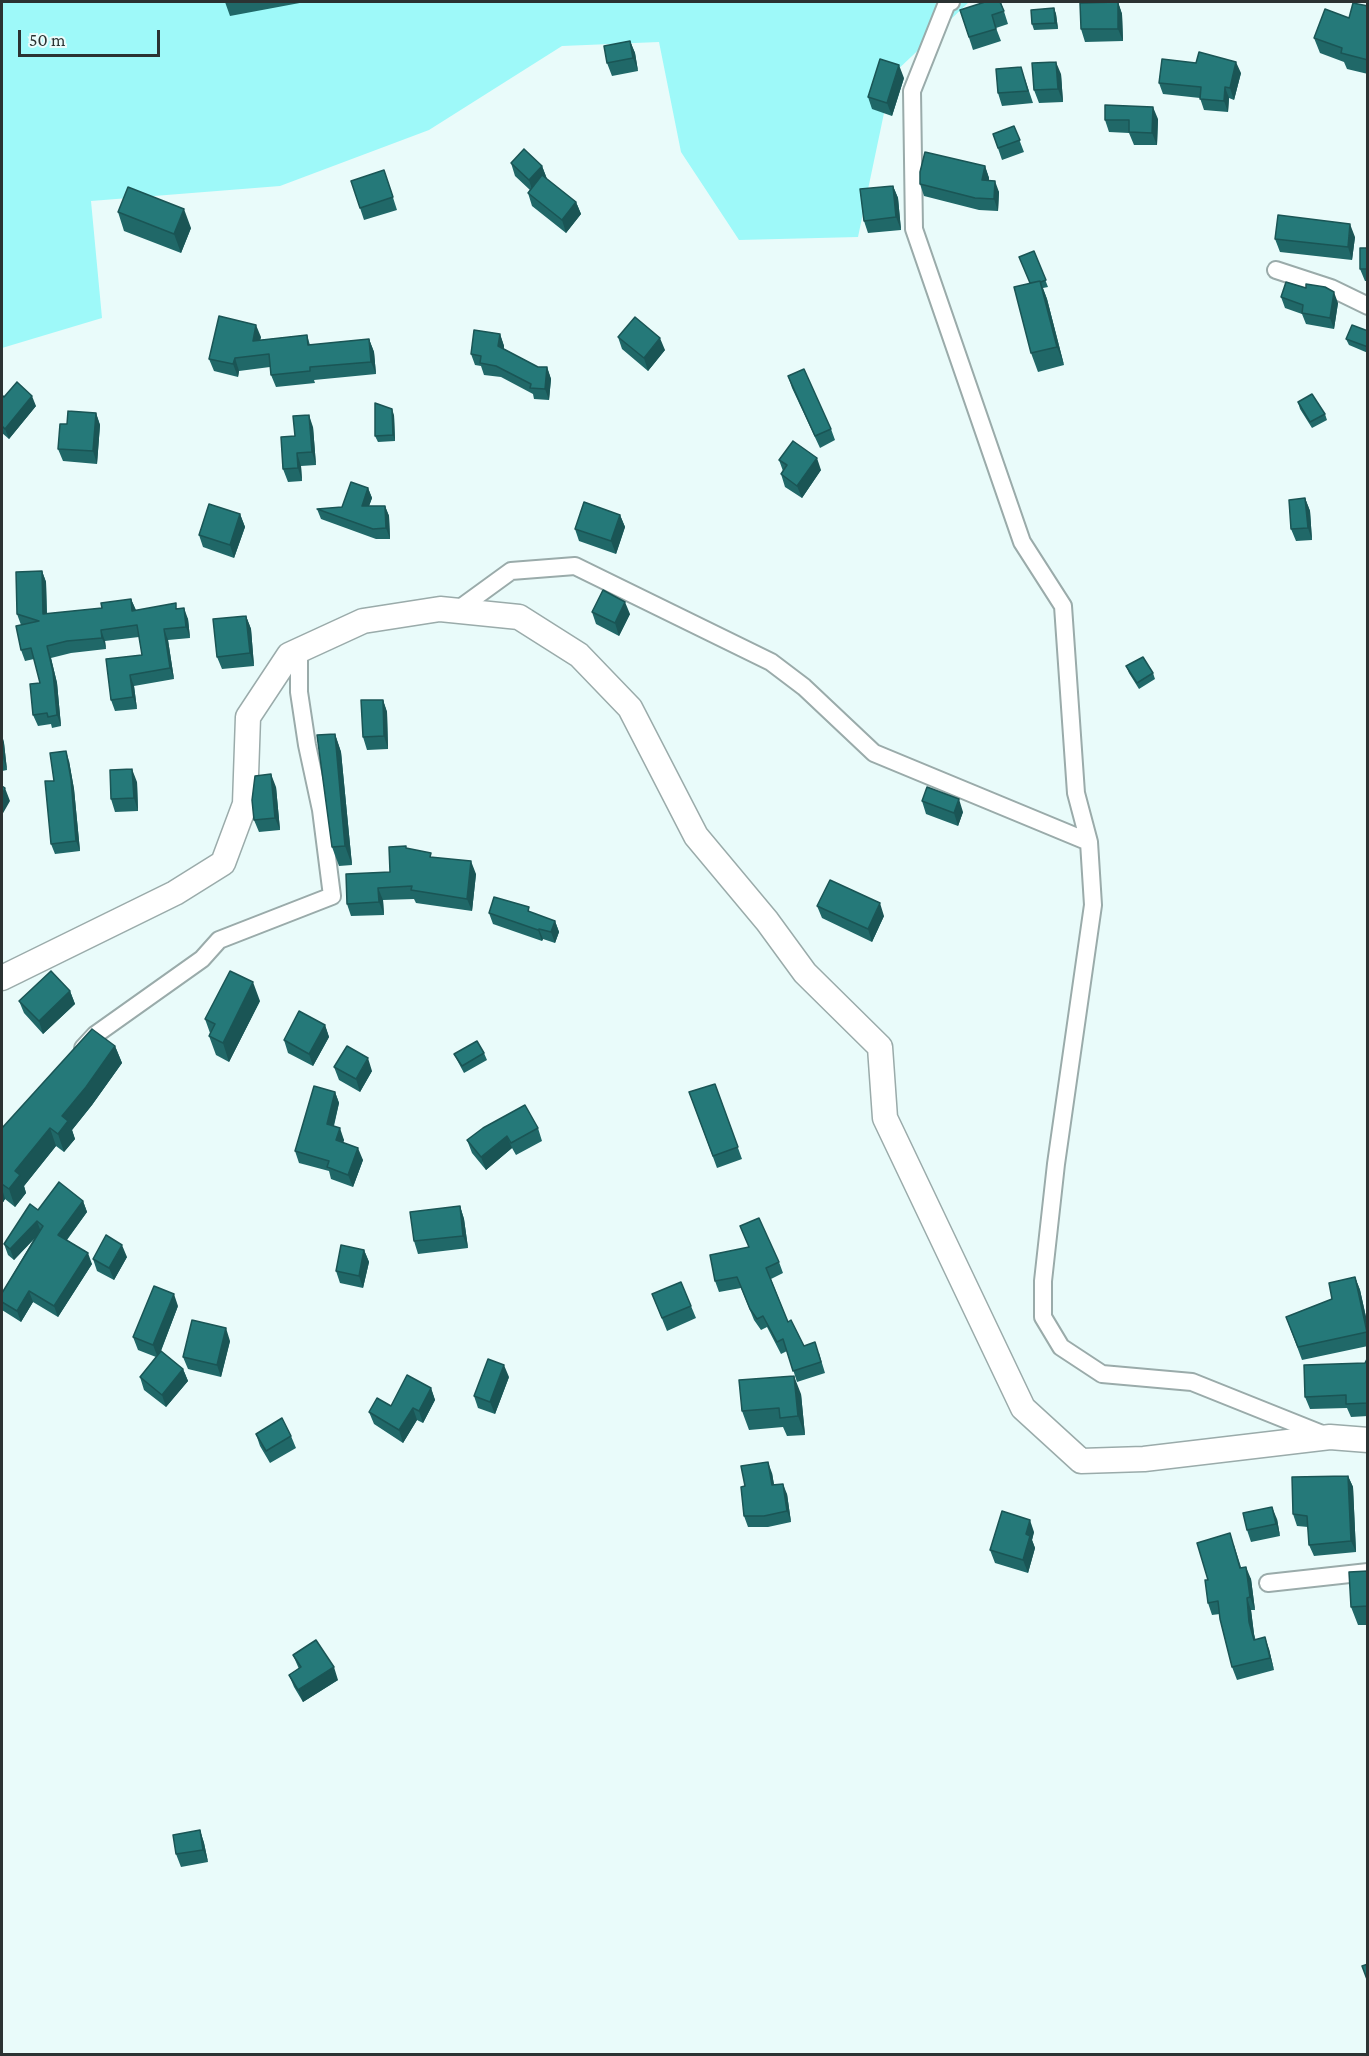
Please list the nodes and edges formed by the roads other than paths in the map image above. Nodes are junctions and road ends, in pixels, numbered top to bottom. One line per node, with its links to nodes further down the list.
1 (951, 2): 6 (street)
2 (1276, 270): 3 (street)
3 (1368, 306)
4 (456, 611): 5 (main road); 6 (street); 9 (main road)
5 (299, 651): 7 (main road); 8 (street)
6 (1089, 842): 9 (street)
7 (2, 978)
8 (71, 1060)
9 (1330, 1437): 10 (main road)
10 (1368, 1440)
11 (1368, 1572): 12 (street)
12 (1268, 1583)

